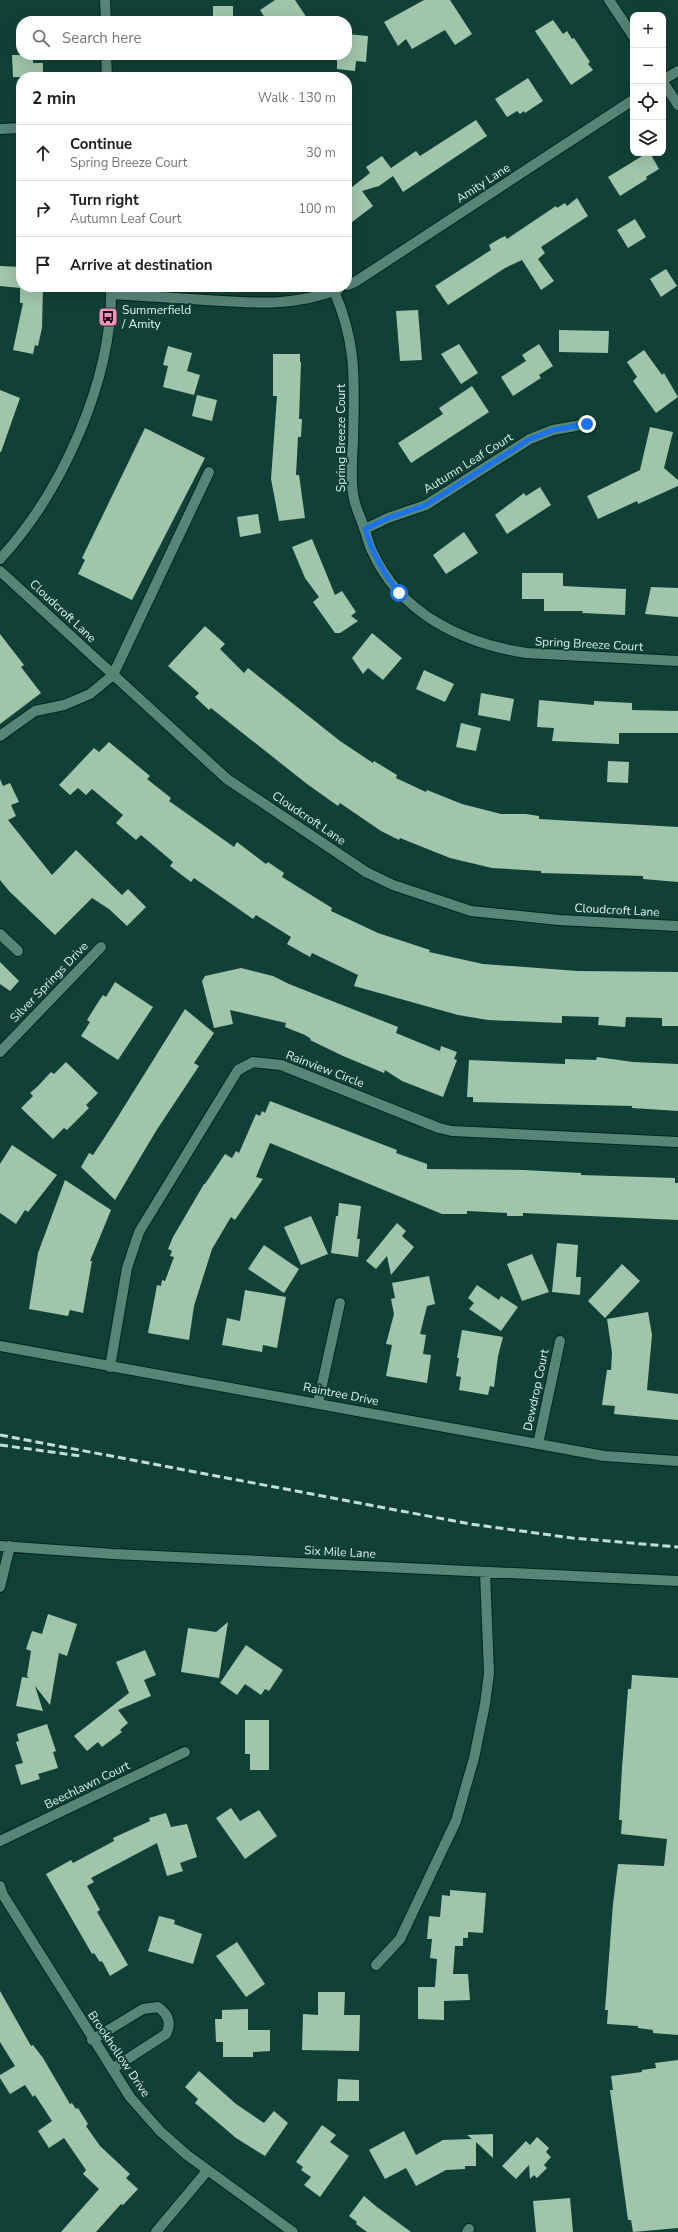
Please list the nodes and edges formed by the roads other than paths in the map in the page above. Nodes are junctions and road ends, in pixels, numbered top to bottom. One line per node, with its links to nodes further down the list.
1 (105, 0): 3 (street)
2 (609, 0): 4 (street)
3 (106, 16)
4 (630, 32)
5 (106, 60): 7 (street)
6 (678, 71): 8 (street)
7 (107, 72)
8 (666, 79)
9 (665, 84): 11 (street)
10 (630, 102): 14 (street, Amity Lane)
11 (678, 105)
12 (16, 128): 13 (street)
13 (0, 129)
14 (352, 284)
15 (111, 292): 22 (street)
16 (133, 292): 17 (street)
17 (330, 292)
18 (339, 292): 21 (street, Spring Breeze Court)
19 (587, 424): 21 (street, Autumn Leaf Court)
20 (209, 472): 25 (street)
21 (365, 529): 24 (street, Spring Breeze Court)
22 (0, 558)
23 (0, 571): 25 (street, Cloudcroft Lane)
24 (678, 661)
25 (113, 675): 26 (street); 27 (street, Cloudcroft Lane)
26 (0, 736)
27 (678, 926)
28 (0, 934): 30 (street)
29 (101, 946): 31 (street, Silver Springs Drive)
30 (18, 951)
31 (0, 1052)
32 (678, 1142): 36 (street, Rainview Circle)
33 (340, 1303): 37 (street)
34 (560, 1341): 38 (street, Dewdrop Court)
35 (0, 1346): 36 (street, Raintree Drive)
36 (110, 1367): 37 (street, Raintree Drive)
37 (318, 1403): 38 (street, Raintree Drive)
38 (538, 1444): 39 (street, Raintree Drive)
39 (678, 1461)
40 (5, 1546): 41 (street, Six Mile Lane); 43 (street)
41 (486, 1572): 42 (street, Six Mile Lane); 47 (street)
42 (678, 1581)
43 (0, 1587)
44 (185, 1752): 45 (street, Beechlawn Court)
45 (0, 1841)
46 (1, 1889): 48 (street, Brookhollow Drive)
47 (376, 1965)
48 (92, 2040): 49 (street, Brookhollow Drive); 49 (street)
49 (112, 2069): 50 (street, Brookhollow Drive)
50 (207, 2171): 51 (street); 52 (street, Brookhollow Drive)
51 (156, 2232)
52 (293, 2232)

